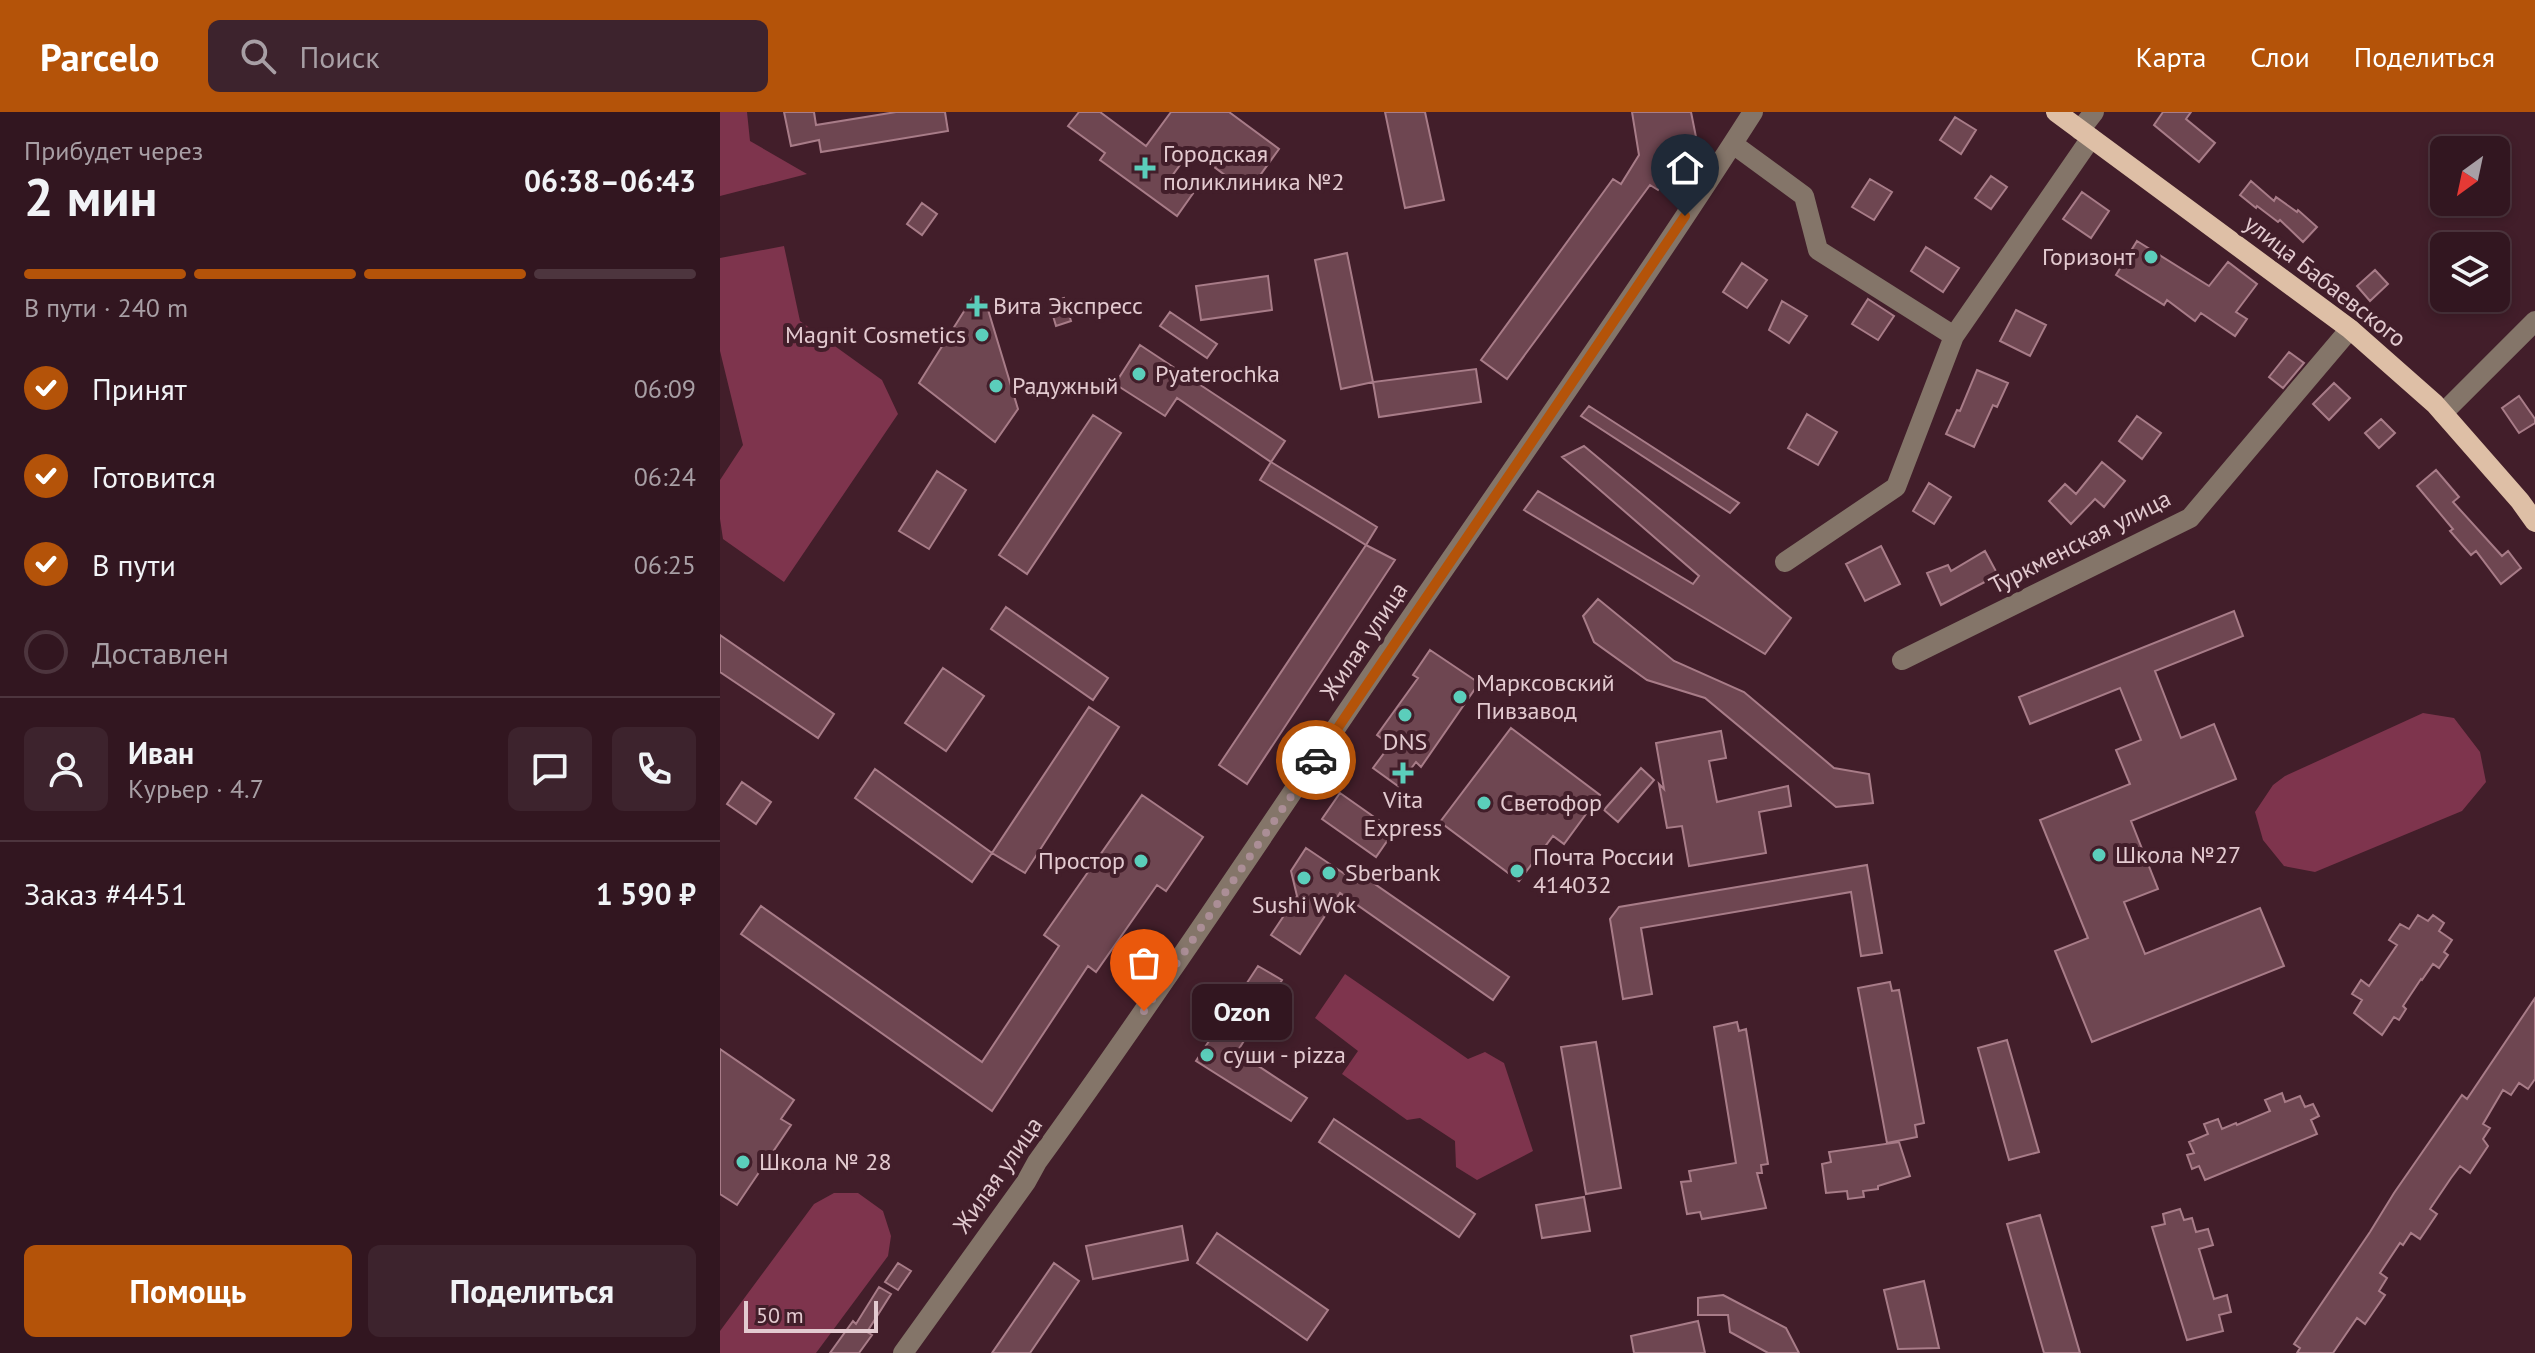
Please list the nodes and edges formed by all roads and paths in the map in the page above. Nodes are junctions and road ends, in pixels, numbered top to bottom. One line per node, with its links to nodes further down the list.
1 (1753, 112): 5 (street, Жилая улица)
2 (2056, 112): 4 (main road, улица Бабаевского)
3 (2094, 112): 4 (street)
4 (2086, 134): 7 (main road, улица Бабаевского); 8 (street)
5 (1733, 144): 8 (street); 13 (street, Жилая улица)
6 (2535, 321): 9 (street)
7 (2350, 329): 9 (main road, улица Бабаевского); 12 (street, Туркменская улица)
8 (1954, 336): 11 (street)
9 (2443, 413): 10 (main road, улица Бабаевского)
10 (2535, 522)
11 (1785, 562)
12 (1902, 660)
13 (903, 1353)

